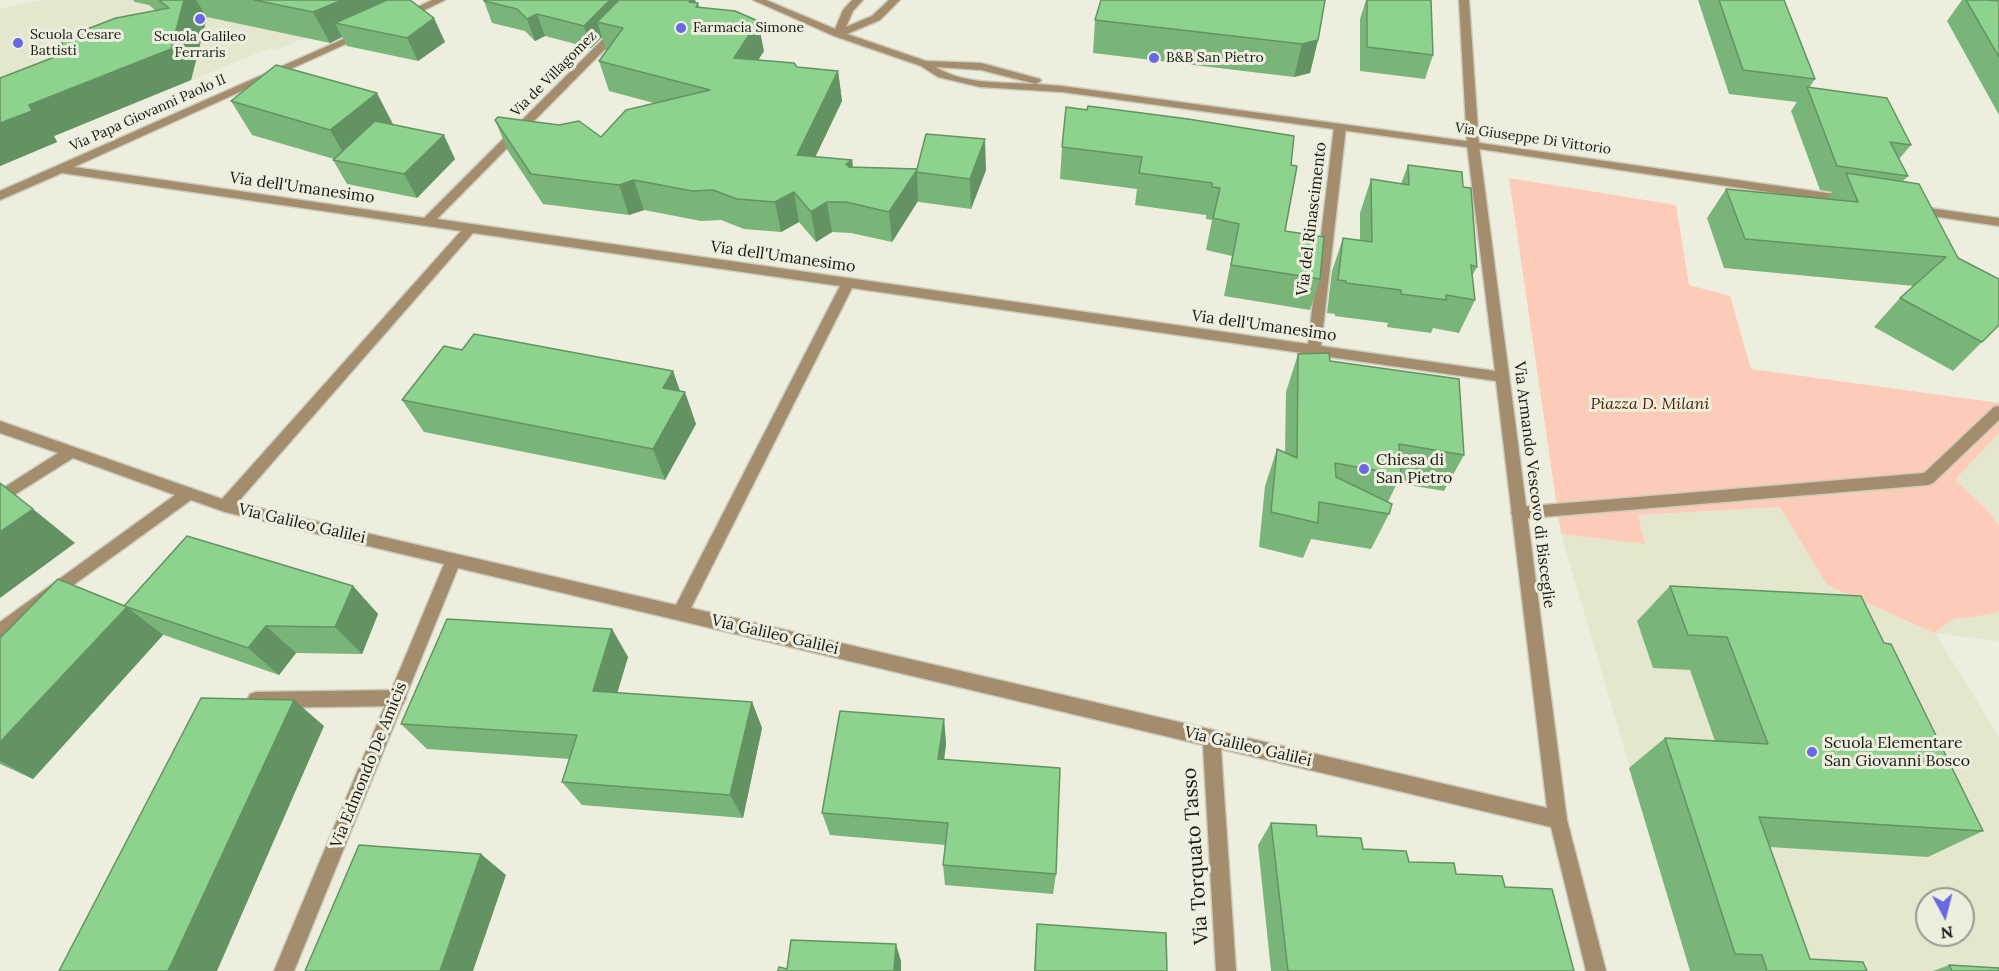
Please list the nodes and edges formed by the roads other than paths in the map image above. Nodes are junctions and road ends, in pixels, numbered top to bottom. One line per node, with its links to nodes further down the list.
1 (440, 0): 6 (street)
2 (758, 0): 9 (street, Via Giuseppe Di Vittorio)
3 (858, 0): 9 (street)
4 (895, 0): 9 (street)
5 (1464, 0): 13 (street, Via Armando Vescovo di Bisceglie)
6 (396, 19)
7 (629, 19): 18 (street, Via de Villagomez)
8 (375, 29): 14 (street, Via Papa Giovanni Paolo II)
9 (838, 34): 10 (street, Via Giuseppe Di Vittorio)
10 (924, 64): 11 (street, Via Giuseppe Di Vittorio); 11 (street, Via Giuseppe Di Vittorio)
11 (1062, 89): 12 (street, Via Giuseppe Di Vittorio)
12 (1340, 127): 13 (street, Via Giuseppe Di Vittorio); 22 (street, Via del Rinascimento)
13 (1473, 145): 16 (street, Via Giuseppe Di Vittorio); 23 (street, Via Armando Vescovo di Bisceglie)
14 (59, 169): 15 (street, Via Papa Giovanni Paolo II); 18 (street, Via dell'Umanesimo)
15 (0, 196)
16 (1862, 202)
17 (1909, 209): 19 (street)
18 (427, 222): 20 (street, Via dell'Umanesimo)
19 (1999, 222)
20 (470, 228): 21 (street, Via dell'Umanesimo); 29 (street)
21 (848, 283): 22 (street, Via dell'Umanesimo); 32 (street)
22 (1314, 350): 23 (street, Via dell'Umanesimo)
23 (1502, 377): 30 (street, Via Armando Vescovo di Bisceglie)
24 (1999, 411): 30 (street)
25 (0, 427): 26 (street, Via Galileo Galilei)
26 (71, 452): 27 (street, Via Galileo Galilei); 28 (street)
27 (189, 493): 29 (street, Via Galileo Galilei); 33 (street)
28 (0, 498)
29 (225, 506): 31 (street, Via Galileo Galilei)
30 (1519, 513): 37 (street, Via Armando Vescovo di Bisceglie)
31 (454, 559): 32 (street, Via Galileo Galilei); 34 (street, Via Edmondo De Amicis)
32 (680, 613): 36 (street, Via Galileo Galilei)
33 (0, 631)
34 (397, 698): 35 (street); 38 (street, Via Edmondo De Amicis)
35 (237, 700)
36 (1211, 738): 37 (street, Via Galileo Galilei); 39 (street, Via Torquato Tasso)
37 (1558, 820): 40 (street, Via Armando Vescovo di Bisceglie)
38 (284, 971)
39 (1226, 971)
40 (1596, 971)

